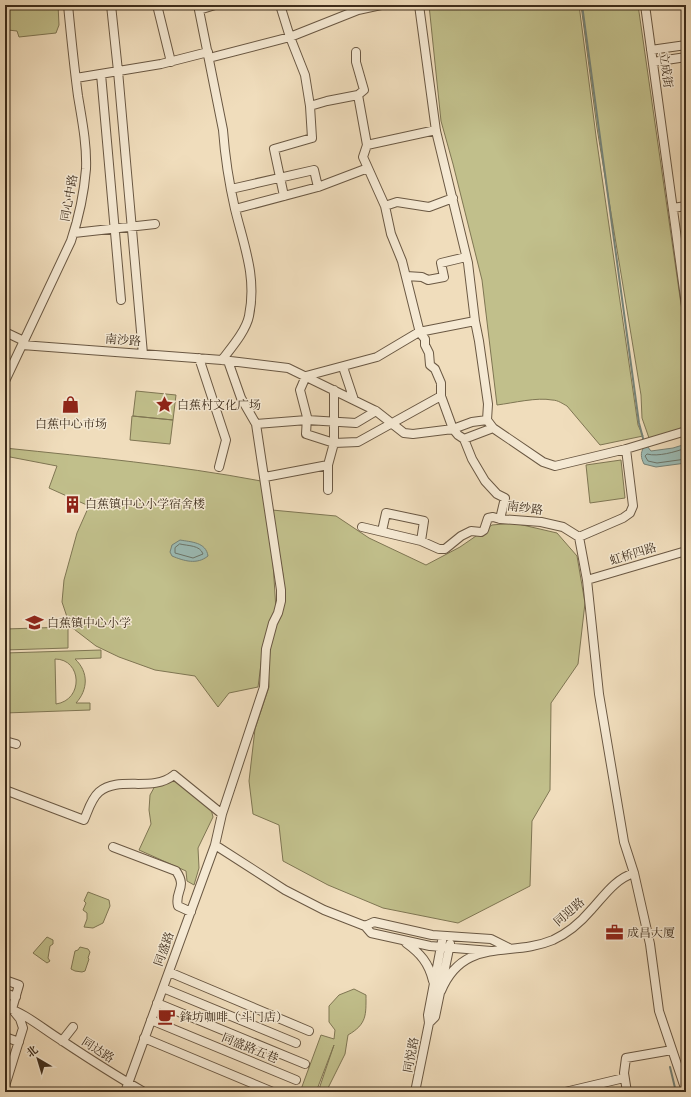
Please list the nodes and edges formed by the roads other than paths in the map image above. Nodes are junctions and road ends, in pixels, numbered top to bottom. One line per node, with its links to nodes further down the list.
1 (68, 5): 19 (street, 同心中路)
2 (111, 5): 17 (street)
3 (156, 5): 15 (street)
4 (215, 5): 13 (street)
5 (280, 5): 9 (street)
6 (381, 5): 9 (street)
7 (419, 5): 22 (street)
8 (646, 5): 11 (street, 立成街)
9 (290, 37): 13 (street); 21 (street)
10 (686, 45): 11 (street)
11 (651, 50): 16 (street, 立成街)
12 (356, 52): 20 (street)
13 (209, 55): 15 (street); 27 (street)
14 (686, 57): 16 (street)
15 (171, 62): 17 (street)
16 (653, 62): 33 (street, 立成街)
17 (118, 71): 18 (street); 35 (street)
18 (101, 74): 19 (street); 36 (street)
19 (76, 78): 37 (street, 同心中路)
20 (358, 95): 21 (street); 23 (street)
21 (310, 106): 25 (street)
22 (436, 130): 23 (street); 29 (street)
23 (367, 145): 24 (street)
24 (368, 168): 26 (street); 30 (street)
25 (280, 178): 26 (street); 27 (street); 28 (street)
26 (318, 187): 28 (street)
27 (231, 189): 32 (street)
28 (284, 196): 32 (street)
29 (453, 198): 30 (street); 38 (street)
30 (385, 206): 39 (street)
31 (686, 206): 33 (street)
32 (235, 208): 48 (street)
33 (673, 208): 41 (street, 立成街)
34 (155, 224): 35 (street)
35 (132, 226): 36 (street); 46 (street)
36 (115, 228): 37 (street); 40 (street)
37 (74, 232): 45 (street, 同心中路)
38 (466, 257): 39 (street); 42 (street)
39 (406, 276): 44 (street)
40 (121, 300)
41 (686, 305)
42 (475, 321): 44 (street); 57 (street)
43 (5, 332): 45 (street)
44 (419, 332): 49 (street); 53 (street)
45 (23, 343): 46 (street, 南沙路); 51 (street, 同心中路)
46 (143, 354): 47 (street, 南沙路)
47 (199, 358): 48 (street, 南沙路); 68 (street)
48 (226, 361): 50 (street, 南沙路); 59 (street)
49 (344, 367): 50 (street); 54 (street)
50 (306, 376): 52 (street, 南沙路); 56 (street)
51 (5, 381)
52 (334, 390): 54 (street, 南沙路); 58 (street)
53 (441, 396): 60 (street); 62 (street)
54 (354, 400): 55 (street, 南沙路)
55 (376, 411): 58 (street); 60 (street, 南沙路)
56 (307, 420): 58 (street); 59 (street); 65 (street)
57 (487, 420): 61 (street); 62 (street, 南沙路)
58 (334, 422): 65 (street)
59 (256, 424): 69 (street, 同盛路)
60 (391, 424): 62 (street, 南沙路); 65 (street)
61 (493, 428): 64 (street); 66 (street)
62 (453, 429): 64 (street, 南纱路)
63 (686, 431): 66 (street)
64 (464, 439): 71 (street, 南纱路)
65 (334, 443): 67 (street)
66 (626, 449): 74 (street)
67 (328, 465): 69 (street); 70 (street)
68 (219, 467)
69 (265, 477): 81 (street, 同盛路)
70 (328, 490)
71 (500, 519): 74 (street, 南纱路); 75 (street)
72 (362, 527): 73 (street)
73 (382, 531): 75 (street); 75 (street)
74 (579, 537): 77 (street)
75 (421, 541)
76 (686, 550): 77 (street, 虹桥四路)
77 (587, 580): 84 (street)
78 (5, 741): 79 (street)
79 (16, 744)
80 (5, 790): 81 (street)
81 (222, 814): 82 (street, 同盛路)
82 (215, 845): 85 (street, 同盛路); 86 (street)
83 (113, 847): 85 (street)
84 (634, 873): 90 (street, 同迎路); 108 (street)
85 (191, 912): 92 (street, 同盛路)
86 (365, 926): 87 (street); 88 (street)
87 (447, 937): 89 (street, 同悦路); 90 (street)
88 (398, 939): 89 (street); 95 (street)
89 (445, 948): 91 (street); 95 (street, 同悦路)
90 (509, 948): 91 (street, 同迎路)
91 (491, 951): 95 (street)
92 (168, 972): 94 (street, 同盛路); 102 (street)
93 (5, 980): 97 (street)
94 (162, 988): 98 (street, 同盛路); 107 (street)
95 (437, 990): 120 (street, 同悦路)
96 (5, 993): 97 (street)
97 (16, 997): 99 (street)
98 (157, 1003): 100 (street, 同盛路); 109 (street)
99 (8, 1008): 105 (street, 同达路); 106 (street)
100 (151, 1020): 104 (street, 同盛路); 111 (street, 同盛路五巷)
101 (73, 1027): 105 (street)
102 (309, 1031)
103 (5, 1037): 106 (street)
104 (144, 1038): 112 (street, 同盛路); 119 (street)
105 (62, 1041): 112 (street, 同达路)
106 (19, 1042): 114 (street)
107 (296, 1042)
108 (672, 1050): 110 (street); 116 (street)
109 (305, 1064)
110 (624, 1078): 113 (street); 123 (street)
111 (296, 1080)
112 (128, 1083): 117 (street, 同盛路); 118 (street, 同达路)
113 (604, 1083): 115 (street); 122 (street)
114 (5, 1086)
115 (587, 1090): 121 (street)
116 (686, 1091)
117 (125, 1092)
118 (144, 1092)
119 (274, 1092)
120 (415, 1092)
121 (569, 1092)
122 (606, 1092)
123 (627, 1092)

